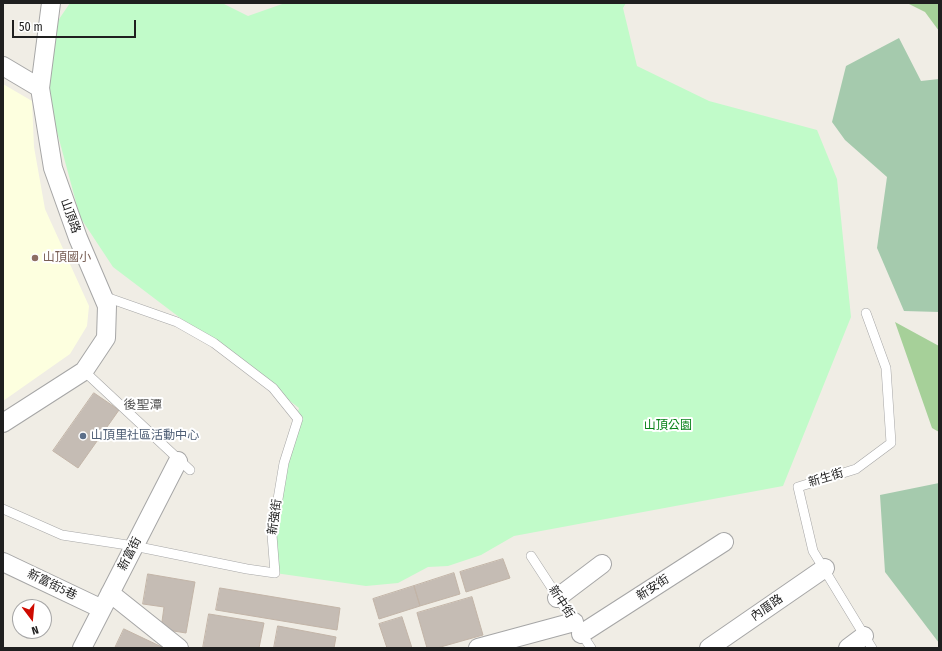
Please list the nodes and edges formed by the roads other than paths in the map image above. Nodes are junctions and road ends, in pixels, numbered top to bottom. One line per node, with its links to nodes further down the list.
1 (51, 3): 3 (street, 山頂路)
2 (3, 66): 3 (street)
3 (40, 88): 4 (street, 山頂路)
4 (103, 295): 6 (street, 山頂路); 11 (lane, 新強街)
5 (866, 313): 15 (lane, 新生街)
6 (84, 370): 7 (street, 山頂路); 8 (lane)
7 (3, 424)
8 (184, 466): 11 (street, 新富街)
9 (3, 509): 11 (lane, 新強街)
10 (724, 542): 19 (street, 新安街)
11 (134, 546): 16 (street, 新富街)
12 (531, 556): 17 (lane, 新中街)
13 (3, 562): 18 (street, 新富街5巷)
14 (602, 564): 17 (street)
15 (825, 568): 20 (lane, 新生街); 24 (street, 內厝路)
16 (110, 593): 18 (street, 新富街); 22 (street)
17 (557, 598): 19 (lane, 新中街)
18 (102, 609): 21 (street, 新富街)
19 (582, 635): 23 (street, 新安街)
20 (868, 642): 25 (street)
21 (82, 648)
22 (179, 648)
23 (478, 648)
24 (709, 648)
25 (848, 648)

